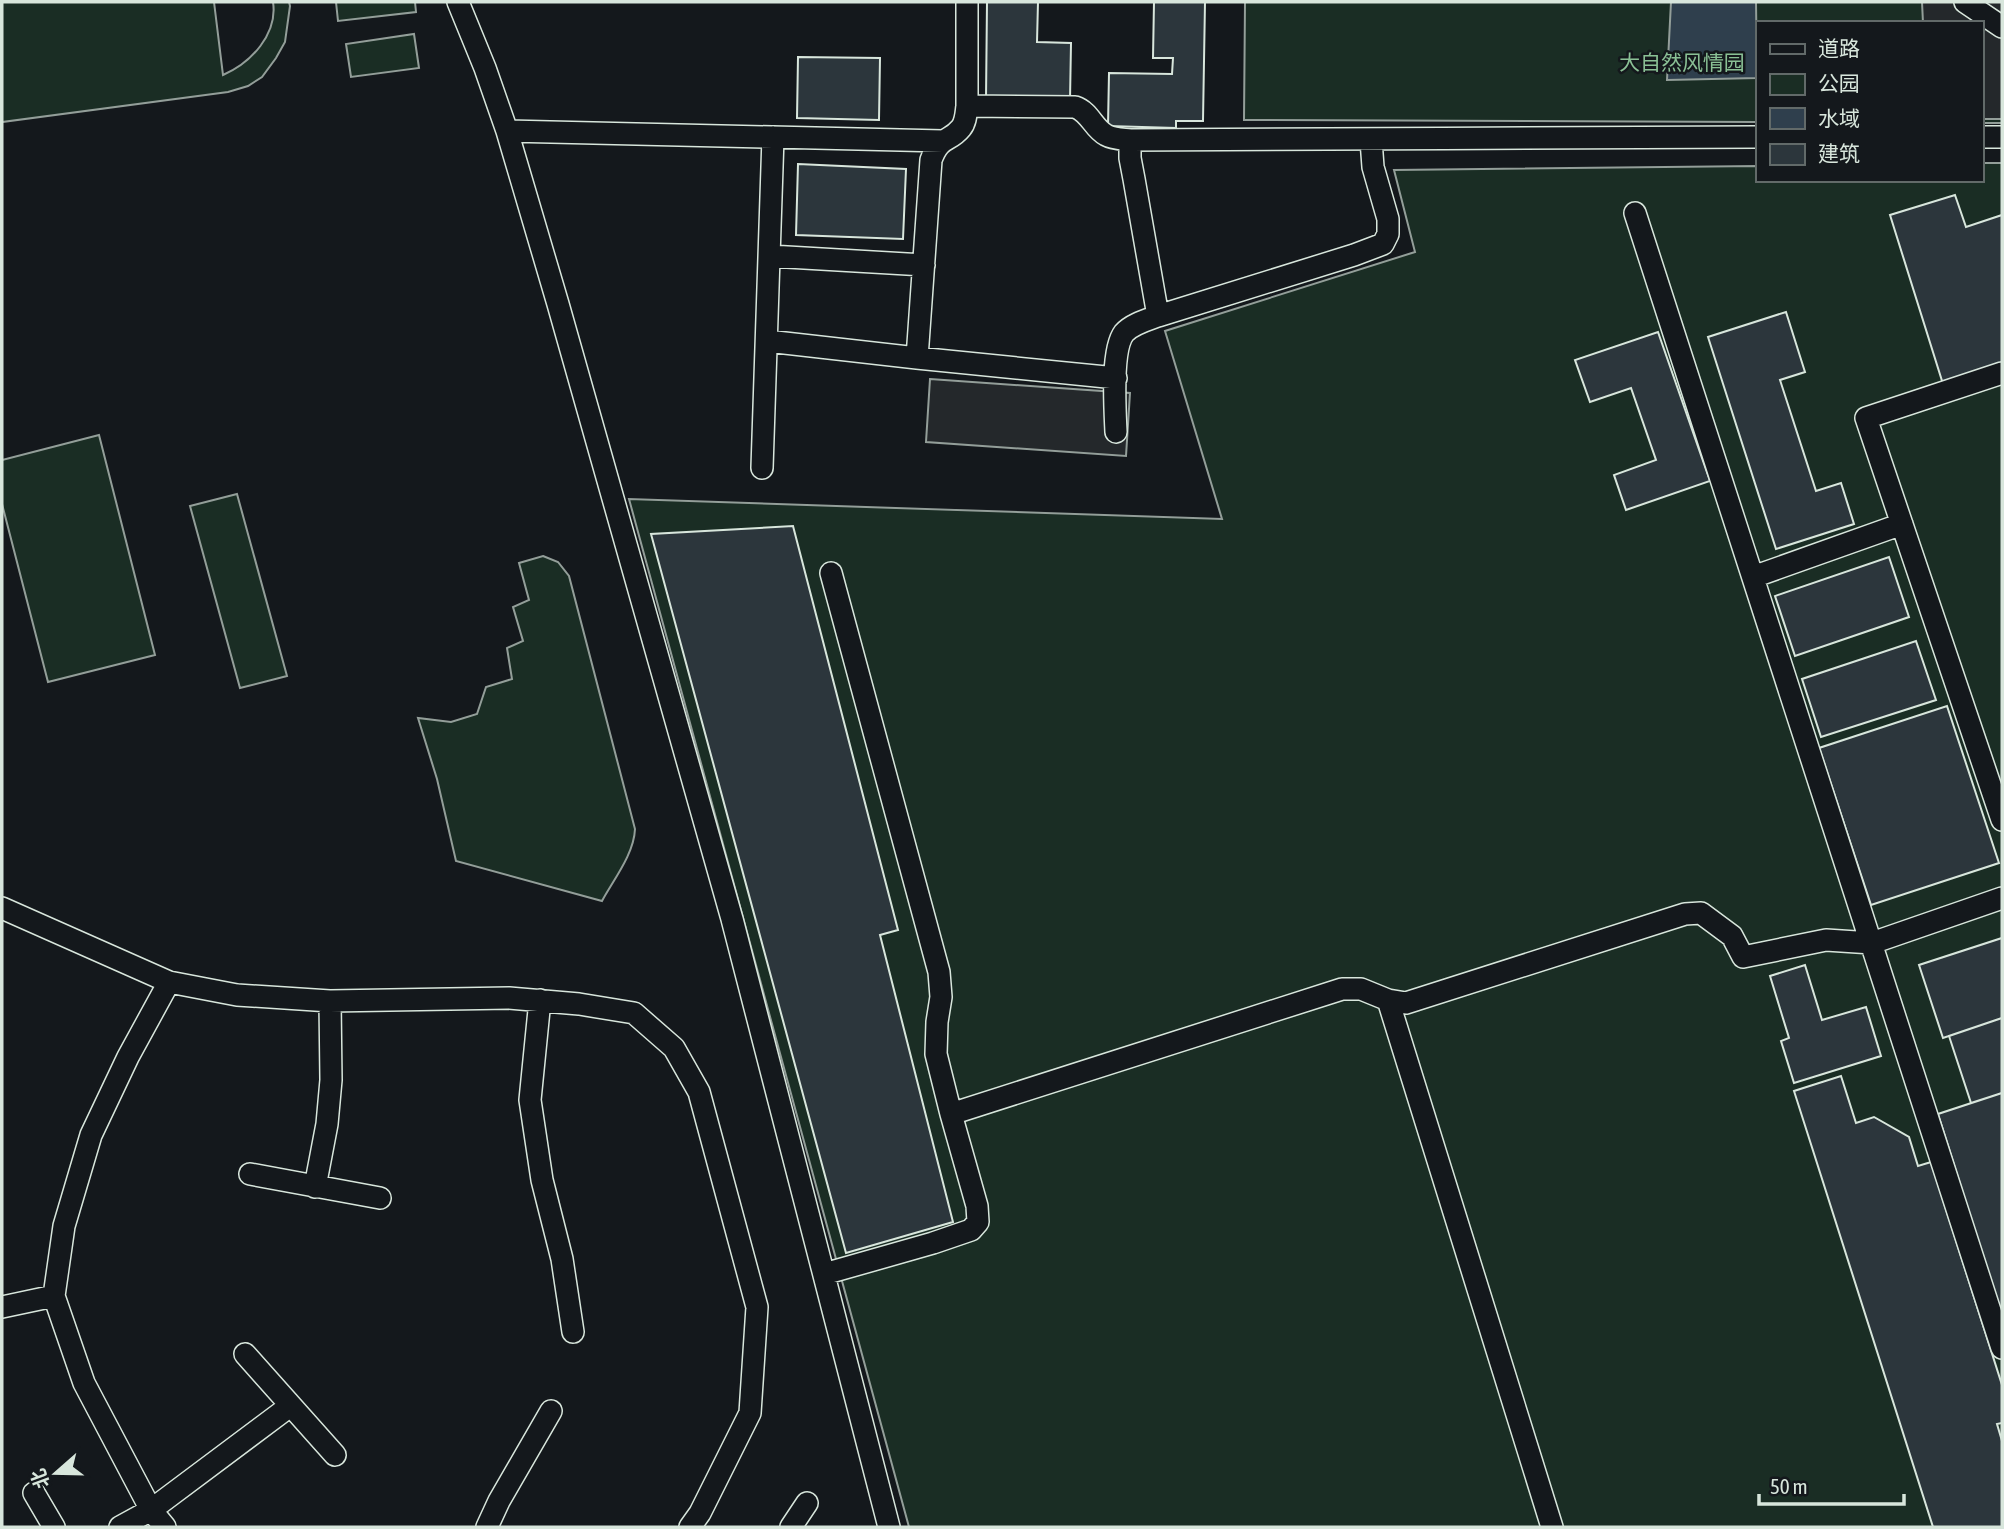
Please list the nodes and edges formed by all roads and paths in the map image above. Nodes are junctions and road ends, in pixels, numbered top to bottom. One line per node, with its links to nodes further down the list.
1 (458, 2): 6 (street)
2 (967, 2): 5 (street)
3 (1965, 2): 4 (street)
4 (2002, 27)
5 (967, 106): 11 (street); 13 (street)
6 (507, 131): 7 (street); 39 (street)
7 (773, 137): 13 (street); 15 (street)
8 (1756, 137): 12 (street)
9 (1983, 137): 10 (street)
10 (2002, 137)
11 (1130, 139): 12 (street); 17 (street)
12 (1371, 140): 17 (street)
13 (943, 141): 16 (street)
14 (1635, 213): 26 (street)
15 (770, 256): 16 (street); 18 (street)
16 (924, 265): 19 (street)
17 (1158, 316): 21 (street)
18 (767, 341): 19 (street); 23 (street)
19 (917, 358): 21 (street)
20 (2002, 373): 24 (street)
21 (1116, 377): 22 (street)
22 (1116, 432)
23 (762, 468)
24 (1902, 524): 26 (street); 27 (street)
25 (831, 573): 35 (street)
26 (1753, 576): 30 (street)
27 (2002, 820)
28 (2002, 898): 30 (street)
29 (2, 908): 31 (street)
30 (1872, 943): 33 (street); 43 (street)
31 (169, 982): 34 (street); 40 (street)
32 (540, 1000): 34 (street); 42 (street); 55 (street)
33 (1388, 1000): 35 (street); 58 (street)
34 (330, 1001): 37 (street)
35 (951, 1114): 39 (street)
36 (250, 1174): 37 (street)
37 (315, 1187): 38 (street)
38 (380, 1198)
39 (824, 1274): 57 (street)
40 (54, 1296): 41 (street); 50 (street)
41 (2, 1307)
42 (573, 1332)
43 (2002, 1348)
44 (245, 1354): 45 (street)
45 (290, 1406): 47 (street); 50 (street)
46 (551, 1411): 54 (street)
47 (335, 1455)
48 (34, 1493): 51 (street)
49 (807, 1503): 56 (street)
50 (151, 1510): 52 (street); 53 (street)
51 (54, 1527)
52 (120, 1527)
53 (165, 1527)
54 (487, 1527)
55 (690, 1527)
56 (791, 1527)
57 (889, 1527)
58 (1552, 1527)

